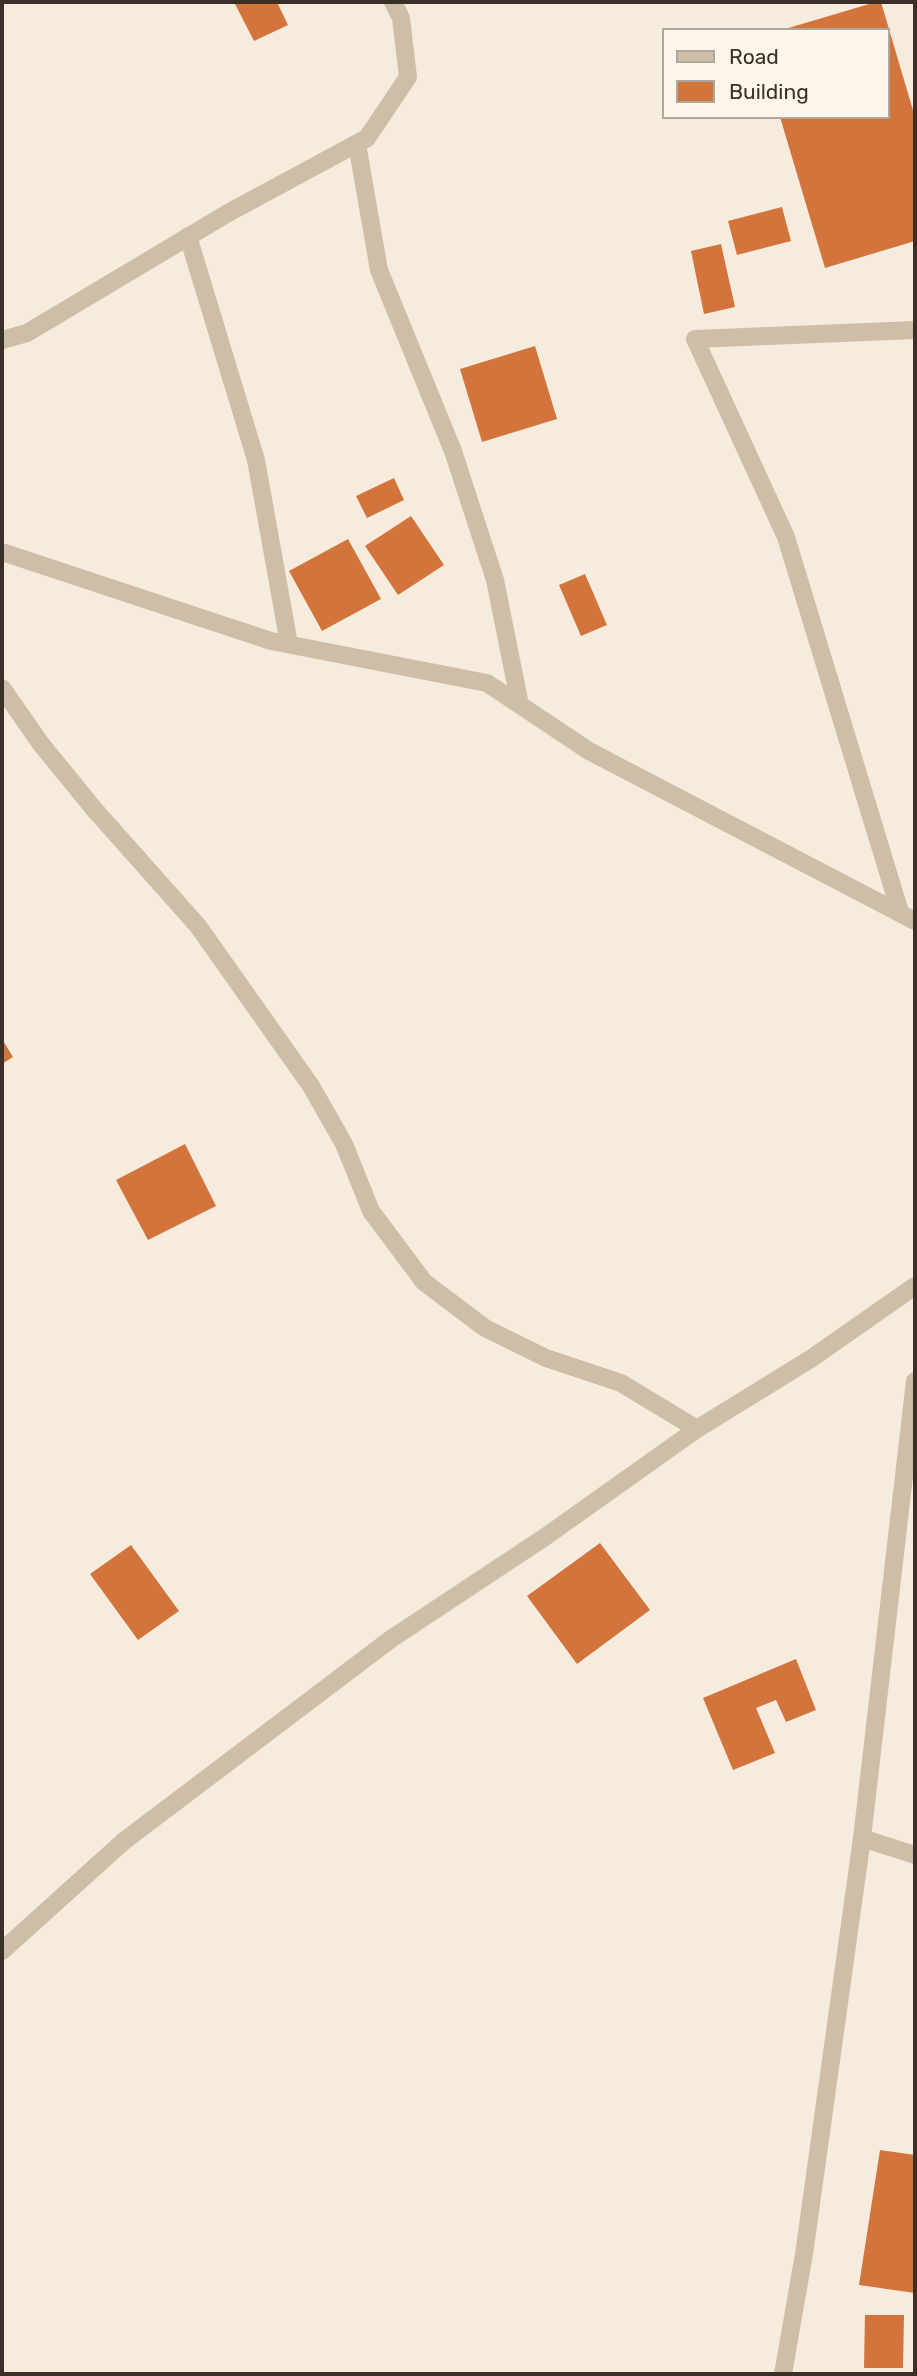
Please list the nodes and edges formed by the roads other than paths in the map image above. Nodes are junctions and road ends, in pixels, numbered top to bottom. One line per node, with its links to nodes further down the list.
1 (393, 2): 2 (street)
2 (357, 144): 3 (street); 9 (street)
3 (188, 236): 5 (street); 7 (street)
4 (915, 330): 10 (street)
5 (2, 340)
6 (2, 552): 7 (street)
7 (289, 644): 9 (street)
8 (2, 688): 13 (street)
9 (520, 705): 10 (street)
10 (908, 916)
11 (915, 1286): 13 (street)
12 (915, 1381): 14 (street)
13 (697, 1429): 16 (street)
14 (862, 1839): 15 (street); 17 (street)
15 (915, 1855)
16 (2, 1951)
17 (783, 2374)

